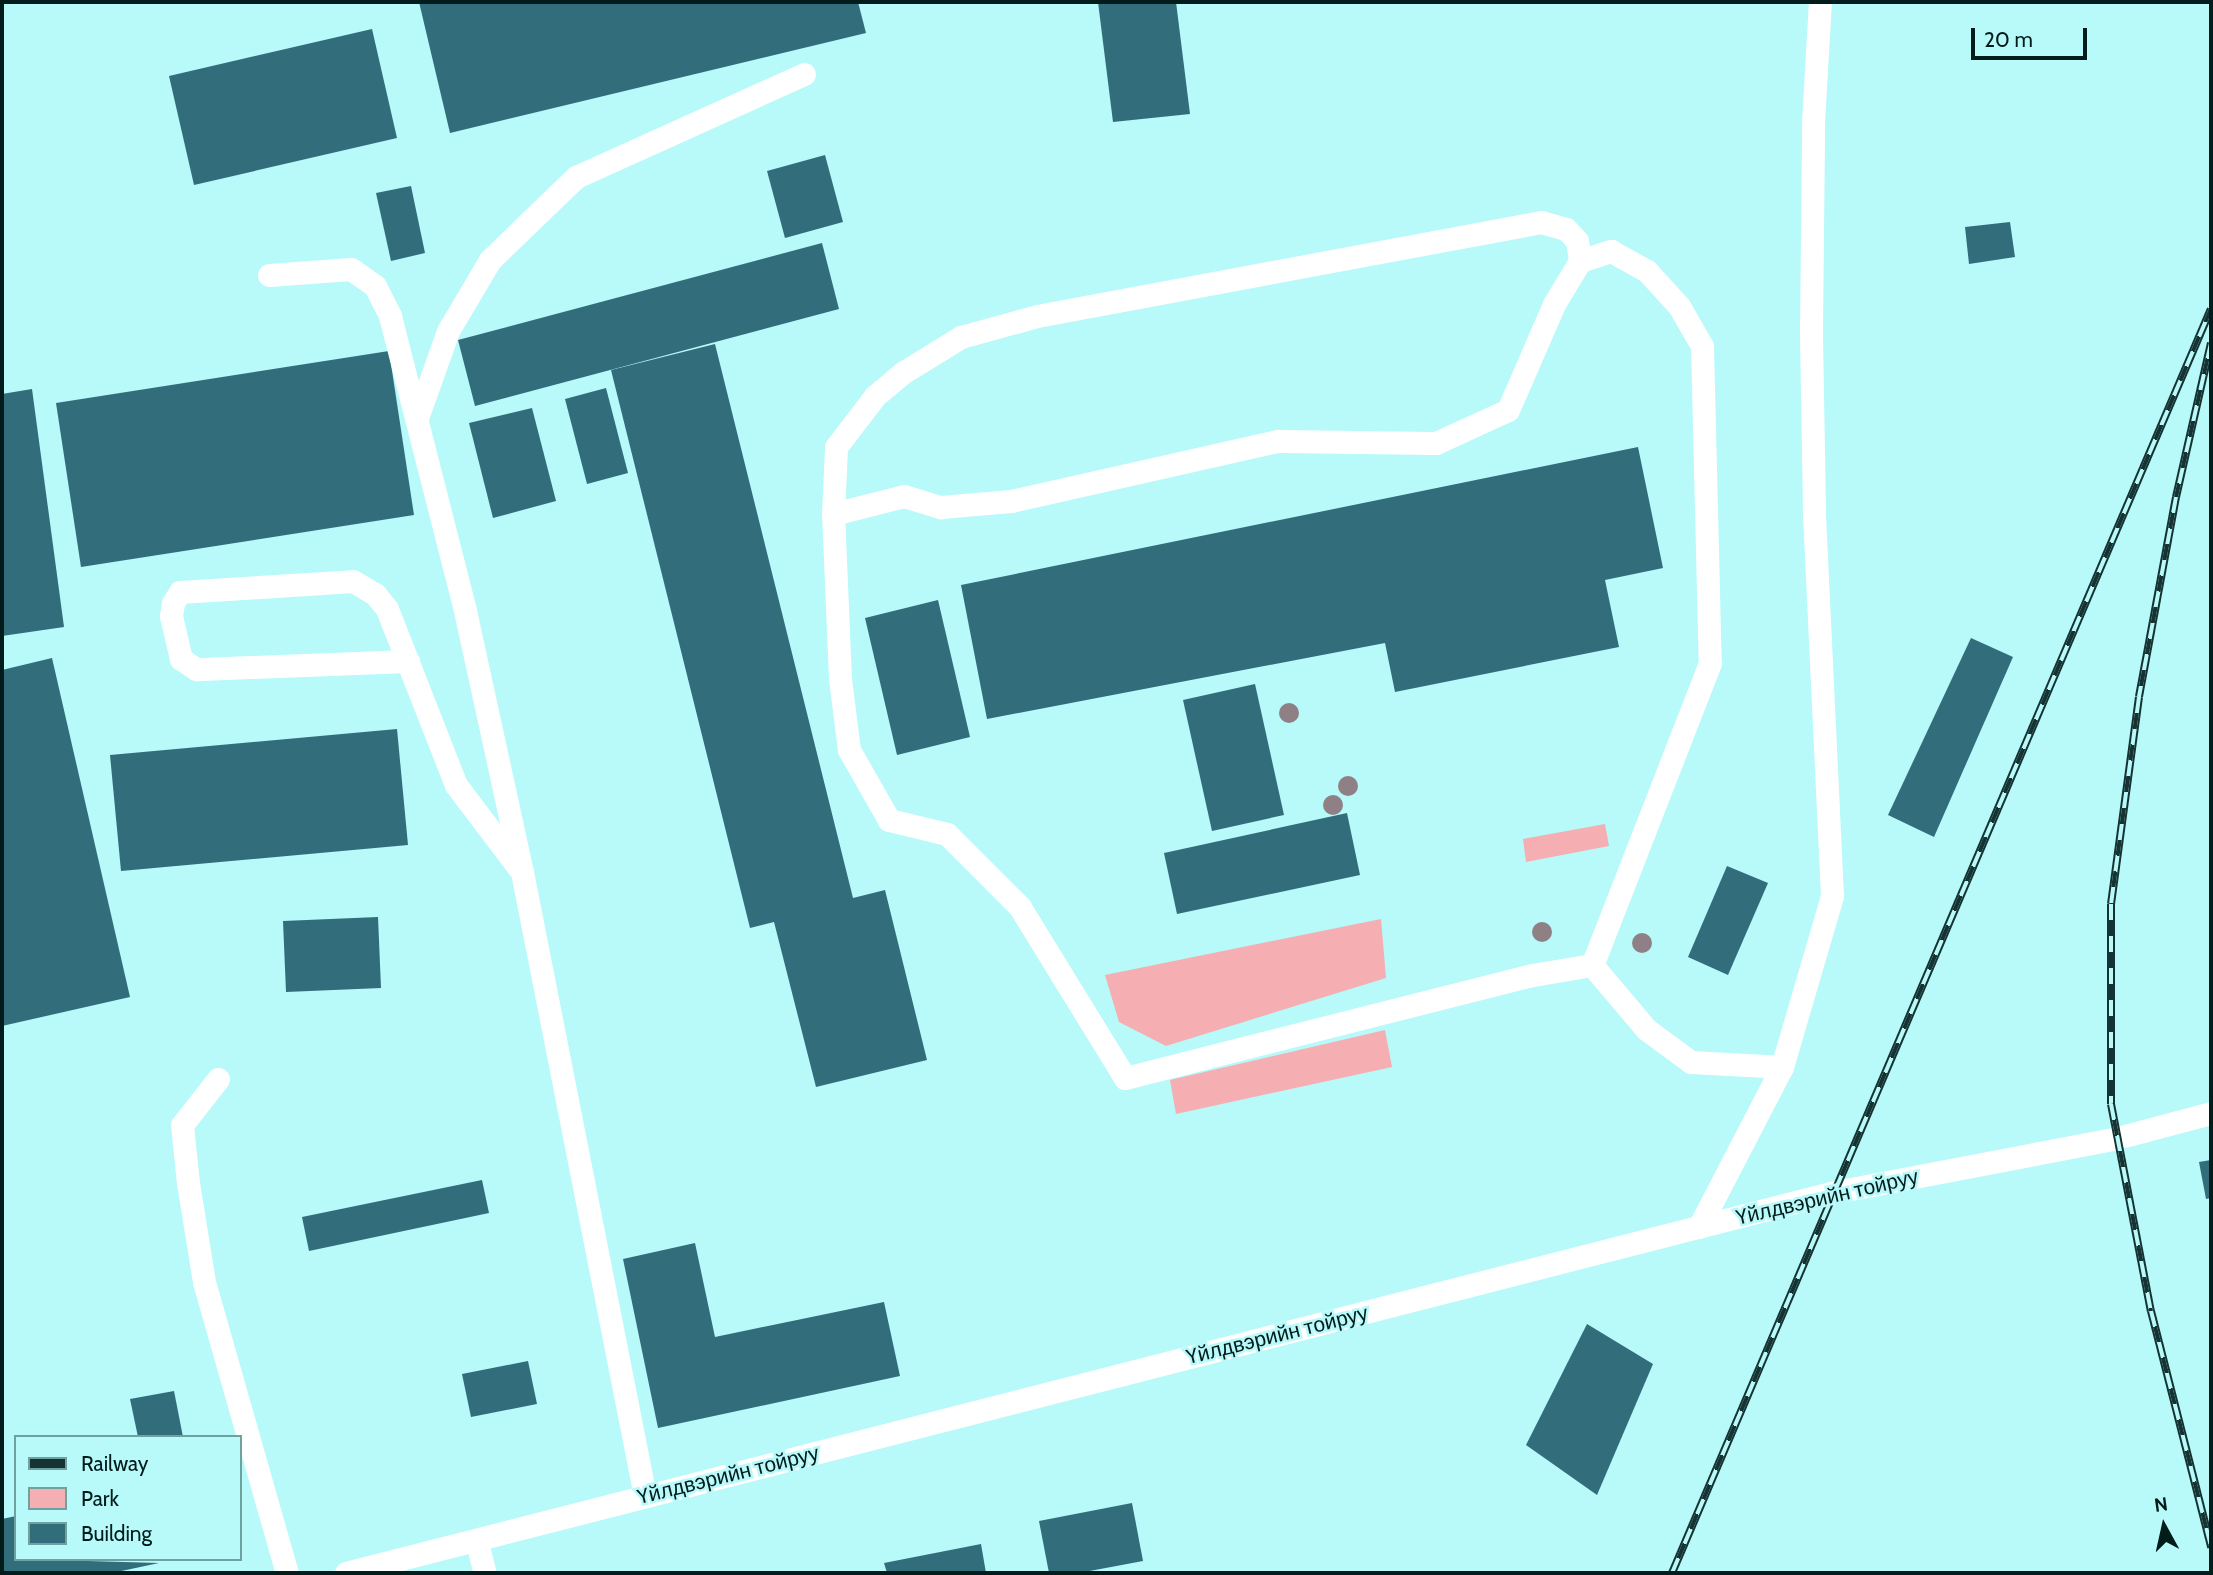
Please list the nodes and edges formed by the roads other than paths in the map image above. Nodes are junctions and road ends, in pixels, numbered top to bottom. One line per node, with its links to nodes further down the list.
1 (1820, 2): 10 (lane)
2 (804, 74): 5 (lane)
3 (1580, 261): 6 (lane); 6 (lane); 9 (lane)
4 (269, 275): 5 (lane)
5 (417, 418): 8 (lane)
6 (833, 514): 9 (lane)
7 (408, 661): 7 (lane); 8 (lane)
8 (522, 872): 14 (lane)
9 (1592, 965): 10 (lane)
10 (1782, 1067): 13 (lane)
11 (218, 1079): 16 (lane)
12 (2211, 1113): 13 (lane, Үйлдвэрийн тойруу)
13 (1699, 1227): 14 (lane, Үйлдвэрийн тойруу)
14 (645, 1496): 15 (lane, Үйлдвэрийн тойруу)
15 (477, 1542): 17 (lane, Үйлдвэрийн тойруу); 18 (lane)
16 (287, 1573)
17 (346, 1573)
18 (485, 1573)

